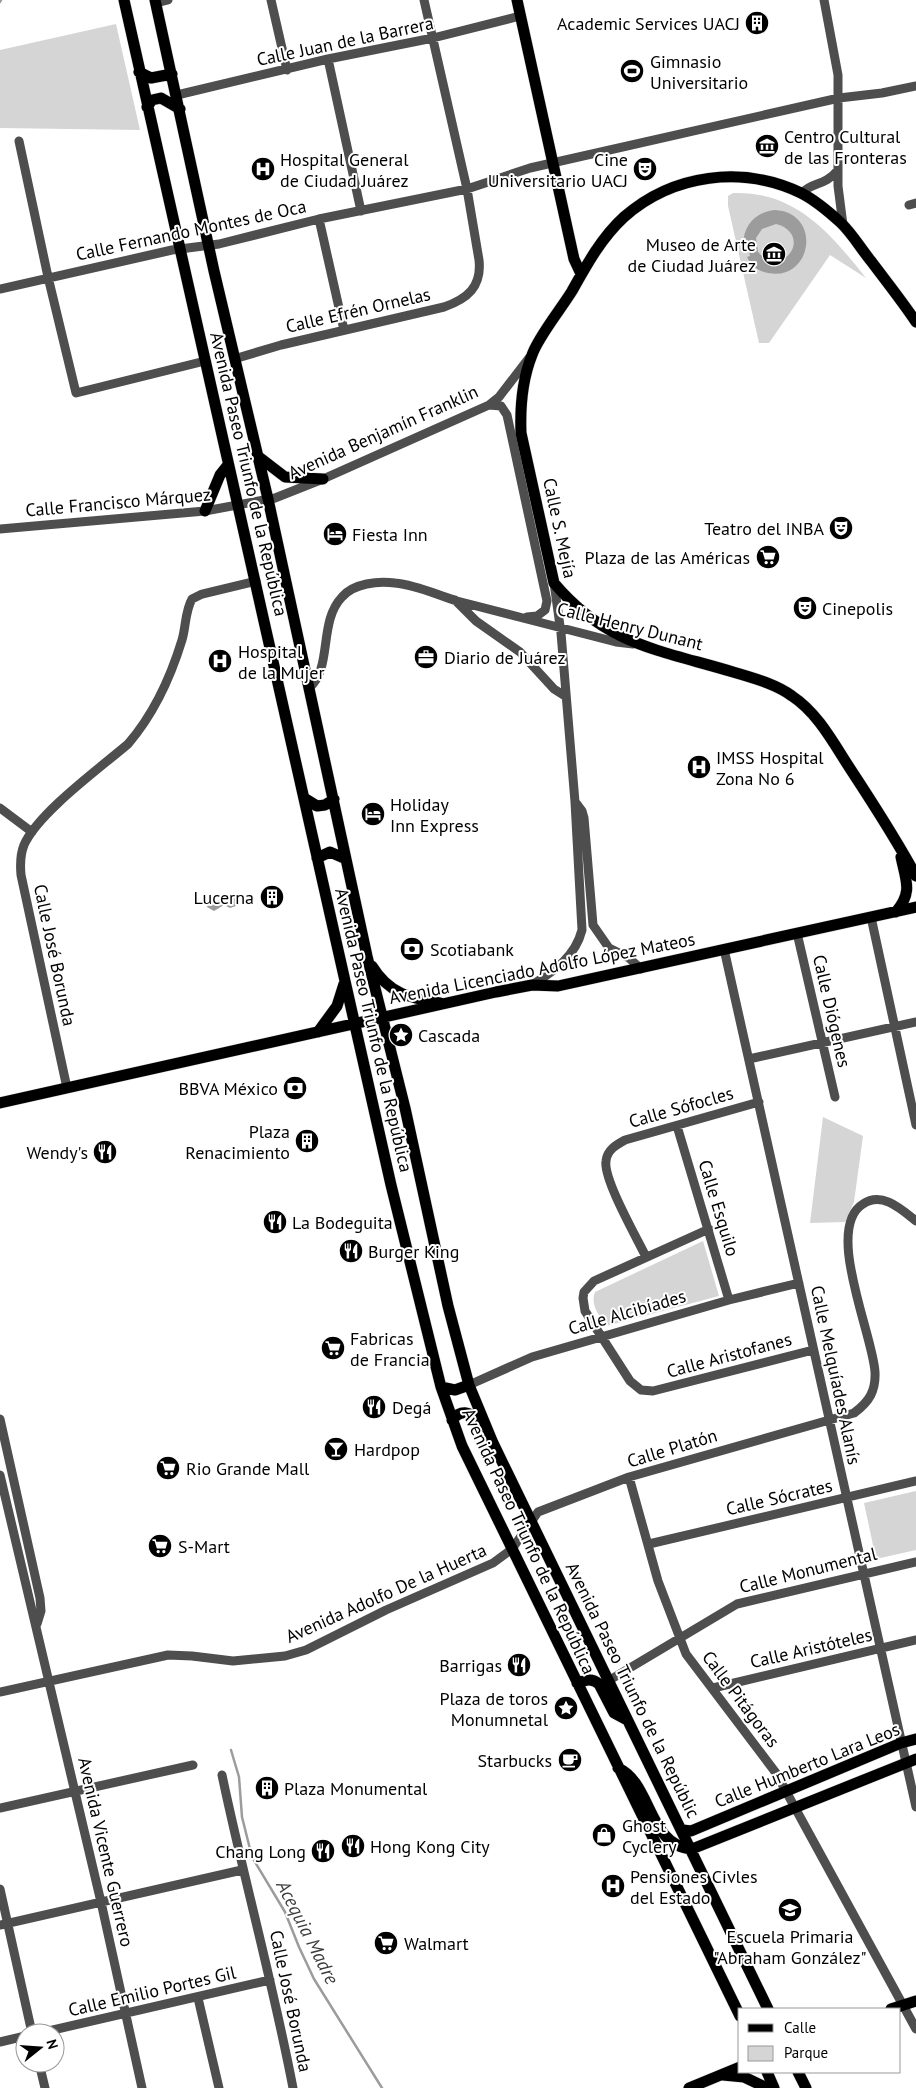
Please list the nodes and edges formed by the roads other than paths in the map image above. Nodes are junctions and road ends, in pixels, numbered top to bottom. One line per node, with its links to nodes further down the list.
1 (124, 0): 12 (main road, Avenida Paseo Triunfo de la República)
2 (168, 0): 7 (street)
3 (271, 0): 11 (street)
4 (424, 0): 9 (street)
5 (517, 0): 8 (main road)
6 (824, 0): 16 (street)
7 (156, 2): 13 (main road, Avenida Paseo Triunfo de la República)
8 (520, 16): 9 (street, Calle Juan de la Barrera); 20 (main road)
9 (433, 38): 10 (street, Calle Juan de la Barrera); 22 (street)
10 (328, 59): 11 (street, Calle Juan de la Barrera); 24 (street)
11 (286, 70): 15 (street, Calle Juan de la Barrera)
12 (139, 72): 13 (main road); 17 (main road, Avenida Paseo Triunfo de la República)
13 (172, 74): 15 (main road, Avenida Paseo Triunfo de la República)
14 (916, 86): 16 (street, Calle Fernando Montes de Oca)
15 (177, 95): 18 (main road, Avenida Paseo Triunfo de la República)
16 (839, 98): 20 (street, Calle Fernando Montes de Oca); 21 (street)
17 (147, 106): 18 (main road); 28 (main road, Avenida Paseo Triunfo de la República)
18 (180, 109): 27 (main road, Avenida Paseo Triunfo de la República)
19 (19, 141): 30 (street)
20 (553, 163): 22 (street, Calle Fernando Montes de Oca); 29 (main road)
21 (838, 170): 23 (street); 26 (street)
22 (467, 188): 24 (street, Calle Fernando Montes de Oca); 33 (street, Calle Efrén Ornelas)
23 (802, 194): 26 (main road, Avenida Benjamín Franklin); 29 (main road, Avenida Benjamín Franklin)
24 (361, 211): 25 (street, Calle Fernando Montes de Oca)
25 (319, 220): 27 (street, Calle Fernando Montes de Oca); 33 (street)
26 (843, 225): 32 (main road, Avenida Benjamín Franklin)
27 (209, 246): 28 (street, Calle Fernando Montes de Oca); 35 (main road, Avenida Paseo Triunfo de la República)
28 (180, 249): 30 (street, Calle Fernando Montes de Oca); 36 (main road, Avenida Paseo Triunfo de la República)
29 (581, 274): 34 (main road, Avenida Benjamín Franklin)
30 (48, 277): 31 (street, Calle Fernando Montes de Oca); 36 (street)
31 (4, 288)
32 (916, 322)
33 (344, 330): 35 (street, Calle Efrén Ornelas)
34 (532, 353): 37 (street, Avenida Benjamín Franklin); 46 (main road, Calle S. Mejía)
35 (234, 359): 38 (main road, Avenida Paseo Triunfo de la República)
36 (205, 361): 39 (main road, Avenida Paseo Triunfo de la República)
37 (489, 405): 40 (street, Avenida Benjamín Franklin); 48 (street)
38 (259, 457): 40 (main road); 41 (main road, Avenida Paseo Triunfo de la República)
39 (228, 465): 42 (main road, Avenida Paseo Triunfo de la República); 43 (main road)
40 (323, 479): 41 (street, Avenida Benjamín Franklin)
41 (268, 499): 42 (street, Avenida Benjamín Franklin); 51 (main road, Avenida Paseo Triunfo de la República)
42 (238, 506): 43 (street, Calle Francisco Márquez); 45 (main road, Avenida Paseo Triunfo de la República)
43 (205, 510): 44 (street, Calle Francisco Márquez)
44 (0, 530)
45 (256, 581): 53 (main road, Avenida Paseo Triunfo de la República); 57 (street, Calle José Borunda)
46 (554, 583): 49 (street, Calle S. Mejía); 50 (main road)
47 (455, 600): 48 (street, Calle Henry Dunant); 51 (street, Calle Henry Dunant); 52 (street)
48 (524, 618): 49 (street, Calle Henry Dunant)
49 (560, 627): 50 (street, Calle Henry Dunant); 52 (street, Calle S. Mejía)
50 (637, 644): 58 (main road, Calle Henry Dunant)
51 (309, 688): 54 (main road, Avenida Paseo Triunfo de la República)
52 (565, 696): 55 (street, Calle S. Mejía)
53 (304, 798): 54 (main road); 59 (main road, Avenida Paseo Triunfo de la República)
54 (334, 799): 60 (main road, Avenida Paseo Triunfo de la República)
55 (575, 802): 69 (street, Calle S. Mejía); 71 (street, Calle S. Mejía)
56 (0, 808): 57 (street)
57 (32, 832): 80 (street, Calle José Borunda)
58 (899, 844): 61 (main road); 62 (main road, Calle Henry Dunant); 64 (main road)
59 (317, 858): 60 (main road); 70 (main road, Avenida Paseo Triunfo de la República)
60 (346, 859): 68 (main road, Avenida Paseo Triunfo de la República)
61 (916, 868)
62 (916, 876)
63 (916, 907): 64 (main road, Avenida Licenciado Adolfo López Mateos)
64 (896, 912): 65 (main road, Avenida Licenciado Adolfo López Mateos)
65 (871, 917): 66 (main road, Avenida Licenciado Adolfo López Mateos); 76 (street)
66 (796, 933): 67 (main road, Avenida Licenciado Adolfo López Mateos); 78 (street, Calle Diógenes)
67 (724, 949): 69 (main road, Avenida Licenciado Adolfo López Mateos); 79 (street, Calle Melquíades Alanís)
68 (367, 956): 72 (main road); 73 (main road, Avenida Paseo Triunfo de la República)
69 (641, 969): 71 (main road, Avenida Licenciado Adolfo López Mateos)
70 (345, 982): 75 (main road, Avenida Paseo Triunfo de la República); 77 (main road)
71 (532, 985): 72 (main road, Avenida Licenciado Adolfo López Mateos)
72 (447, 1004): 73 (main road, Avenida Licenciado Adolfo López Mateos)
73 (382, 1018): 75 (main road, Avenida Licenciado Adolfo López Mateos); 94 (main road, Avenida Paseo Triunfo de la República)
74 (916, 1022): 76 (street)
75 (356, 1024): 77 (main road, Avenida Licenciado Adolfo López Mateos); 95 (main road, Avenida Paseo Triunfo de la República)
76 (896, 1026): 78 (street); 84 (street)
77 (318, 1032): 80 (main road, Avenida Licenciado Adolfo López Mateos)
78 (823, 1043): 79 (street); 81 (street, Calle Diógenes)
79 (750, 1059): 83 (street, Calle Melquíades Alanís)
80 (67, 1088): 82 (main road, Avenida Licenciado Adolfo López Mateos)
81 (835, 1097)
82 (0, 1102)
83 (759, 1102): 86 (street, Calle Sófocles); 90 (street, Calle Melquíades Alanís)
84 (915, 1114): 85 (street)
85 (916, 1125)
86 (677, 1126): 88 (street, Calle Esquilo); 89 (street, Calle Sófocles)
87 (916, 1221): 99 (street, Calle Platón)
88 (709, 1229): 89 (street); 91 (street, Calle Esquilo)
89 (646, 1257): 92 (street)
90 (799, 1283): 91 (street, Calle Alcibíades); 93 (street, Calle Melquíades Alanís)
91 (729, 1300): 92 (street, Calle Alcibíades)
92 (599, 1336): 93 (street, Calle Aristofanes); 94 (street, Calle Alcibíades)
93 (813, 1350): 99 (street, Calle Melquíades Alanís)
94 (469, 1385): 95 (main road); 98 (main road, Avenida Paseo Triunfo de la Repúblic)
95 (441, 1387): 97 (main road, Avenida Paseo Triunfo de la República)
96 (0, 1419): 109 (street, Avenida Vicente Guerrero)
97 (452, 1420): 98 (main road); 106 (main road, Avenida Paseo Triunfo de la República)
98 (482, 1420): 104 (main road, Avenida Paseo Triunfo de la Repúblic)
99 (829, 1422): 101 (street, Calle Platón); 103 (street, Calle Melquíades Alanís)
100 (0, 1475): 109 (street, Avenida Vicente Guerrero)
101 (628, 1477): 104 (street, Calle Platón); 105 (street, Calle Pitágoras)
102 (916, 1481): 103 (street, Calle Sócrates)
103 (846, 1498): 105 (street, Calle Sócrates); 108 (street, Calle Melquíades Alanís)
104 (530, 1521): 106 (street, Avenida Adolfo De la Huerta); 114 (main road, Avenida Paseo Triunfo de la Repúblic)
105 (649, 1544): 110 (street, Calle Pitágoras)
106 (512, 1549): 113 (street, Avenida Adolfo De la Huerta); 115 (main road, Avenida Paseo Triunfo de la República)
107 (916, 1562): 108 (street, Calle Monumental)
108 (863, 1574): 110 (street, Calle Monumental); 112 (street, Calle Melquíades Alanís)
109 (37, 1624): 113 (street, Avenida Vicente Guerrero)
110 (678, 1638): 114 (street, Calle Monumental); 116 (street, Calle Pitágoras)
111 (916, 1640): 112 (street, Calle Aristóteles)
112 (880, 1650): 116 (street, Calle Aristóteles); 120 (street, Calle Melquíades Alanís)
113 (50, 1681): 117 (street, Avenida Adolfo De la Huerta); 125 (street, Avenida Vicente Guerrero)
114 (608, 1681): 118 (main road, Avenida Paseo Triunfo de la Repúblic)
115 (577, 1683): 118 (main road); 123 (main road, Avenida Paseo Triunfo de la República)
116 (713, 1688): 126 (street, Calle Pitágoras)
117 (0, 1692)
118 (627, 1720): 130 (main road, Avenida Paseo Triunfo de la Repúblic)
119 (916, 1739): 120 (main road, Calle Humberto Lara Leos)
120 (902, 1743): 121 (street, Calle Melquíades Alanís); 126 (main road, Calle Humberto Lara Leos)
121 (911, 1760): 127 (street, Calle Melquíades Alanís); 128 (main road, Calle Humberto Lara Leos)
122 (193, 1765): 125 (street)
123 (618, 1768): 131 (main road); 143 (main road, Avenida Paseo Triunfo de la República)
124 (222, 1776): 134 (street, Calle José Borunda)
125 (75, 1790): 129 (street); 136 (street, Avenida Vicente Guerrero)
126 (786, 1792): 128 (street, Calle Pitágoras); 132 (main road, Calle Humberto Lara Leos)
127 (916, 1806)
128 (795, 1807): 133 (main road, Calle Humberto Lara Leos); 141 (street, Calle Pitágoras)
129 (0, 1808)
130 (671, 1809): 131 (main road); 132 (main road, Avenida Paseo Triunfo de la Repúblic)
131 (653, 1816): 133 (main road)
132 (682, 1830): 133 (main road, Avenida Paseo Triunfo de la Repúblic)
133 (692, 1849): 142 (main road, Avenida Paseo Triunfo de la Repúblic)
134 (242, 1870): 136 (street); 138 (street, Calle José Borunda)
135 (0, 1890): 137 (street)
136 (101, 1902): 137 (street); 145 (street, Avenida Vicente Guerrero)
137 (4, 1924): 146 (street)
138 (270, 1980): 139 (street, Calle Emilio Portes Gil); 159 (street, Calle José Borunda)
139 (198, 1998): 145 (street, Calle Emilio Portes Gil); 158 (street)
140 (916, 2001): 141 (main road)
141 (897, 2007)
142 (768, 2008)
143 (738, 2012)
144 (901, 2012): 148 (street, Calle Pitágoras)
145 (126, 2014): 147 (street, Calle Emilio Portes Gil); 157 (street, Avenida Vicente Guerrero)
146 (29, 2023)
147 (65, 2027)
148 (916, 2029)
149 (15, 2038): 150 (street)
150 (0, 2042)
151 (738, 2068): 155 (main road)
152 (41, 2073): 156 (street)
153 (767, 2073): 162 (main road)
154 (798, 2073): 163 (main road)
155 (721, 2075): 160 (main road); 161 (main road)
156 (45, 2088)
157 (142, 2088)
158 (219, 2088)
159 (293, 2088)
160 (689, 2088)
161 (767, 2088)
162 (774, 2088)
163 (806, 2088)

